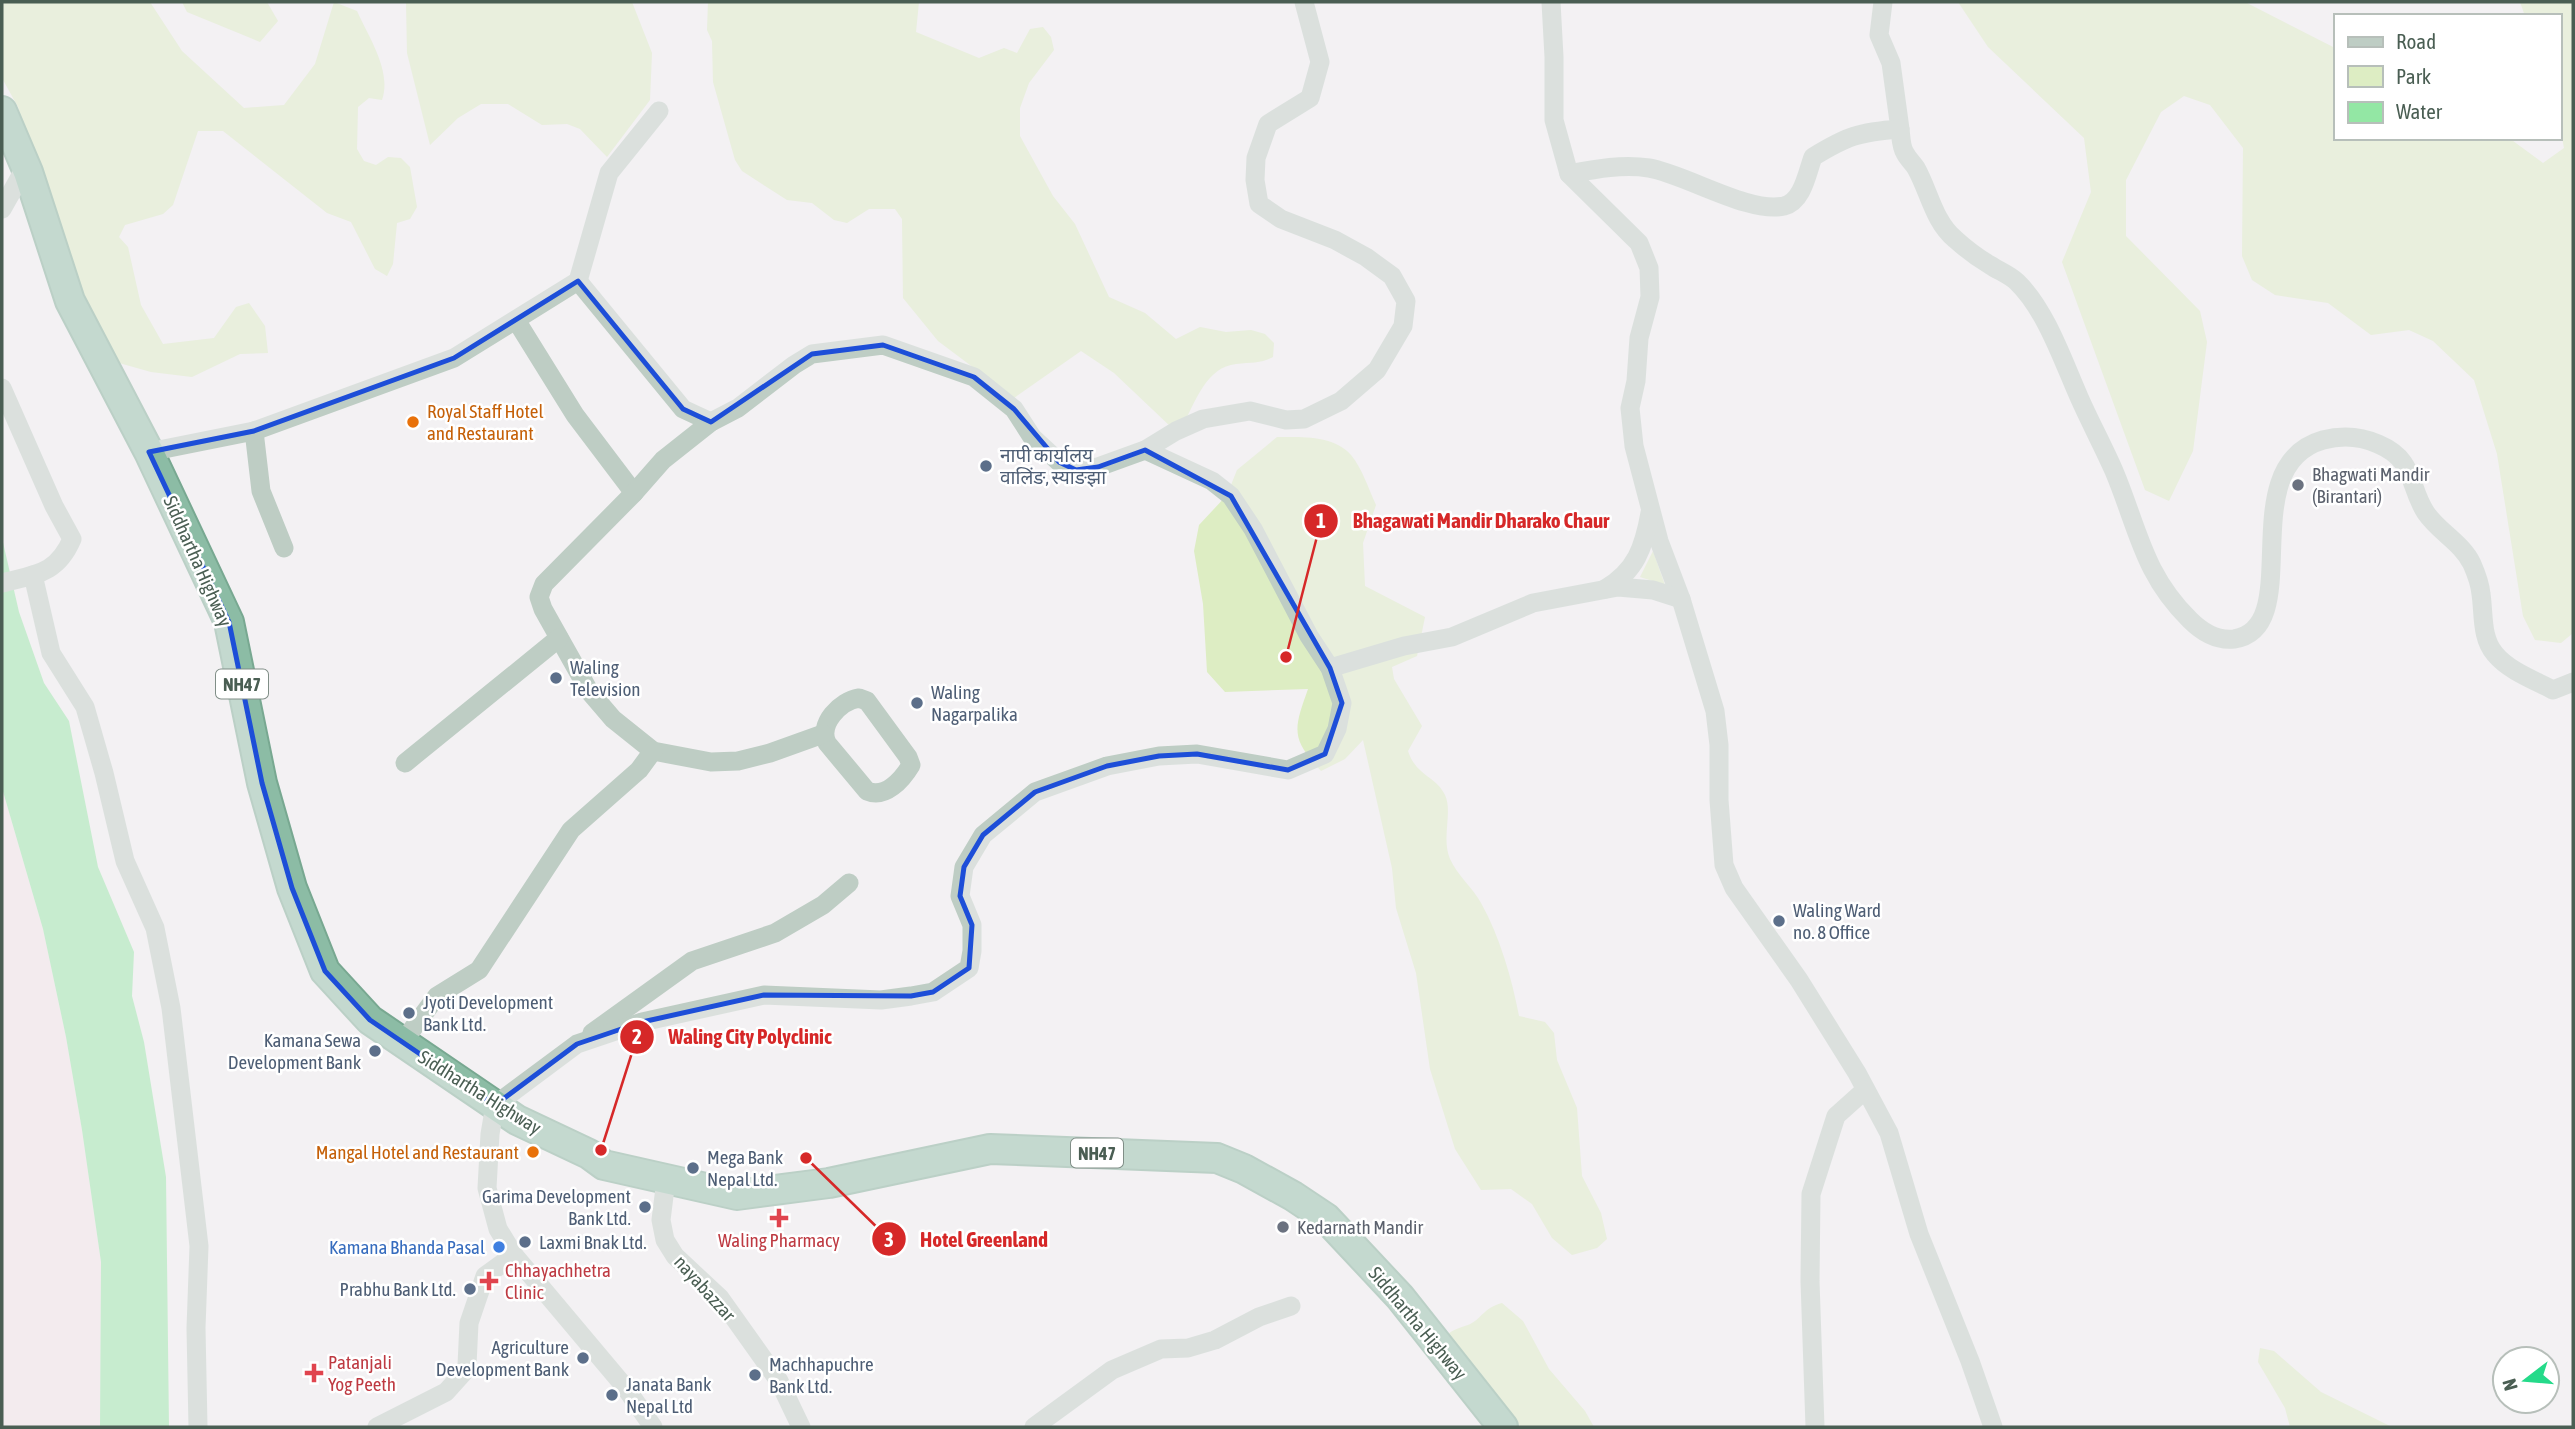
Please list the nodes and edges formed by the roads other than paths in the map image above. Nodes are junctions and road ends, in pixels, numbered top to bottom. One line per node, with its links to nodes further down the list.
1 (1304, 2): 15 (street)
2 (1551, 2): 8 (street)
3 (1884, 2): 6 (street)
4 (2, 111): 7 (highway, Siddhartha Highway / NH47)
5 (659, 111): 10 (street)
6 (1900, 129): 8 (street); 26 (street)
7 (28, 172): 9 (street); 16 (highway, Siddhartha Highway / NH47)
8 (1569, 174): 18 (street)
9 (2, 209)
10 (578, 281): 11 (street); 13 (street)
11 (516, 320): 14 (street); 17 (street)
12 (2, 388): 20 (street)
13 (711, 422): 15 (street); 17 (street)
14 (254, 430): 16 (street); 19 (street)
15 (1145, 450): 25 (street)
16 (149, 452): 31 (highway, Siddhartha Highway / NH47)
17 (634, 493): 24 (street)
18 (1651, 509): 22 (street); 23 (street)
19 (284, 548)
20 (42, 571): 21 (street); 39 (street)
21 (2, 583)
22 (1602, 590): 23 (street); 25 (street)
23 (1682, 599): 33 (street)
24 (559, 638): 28 (street); 29 (street)
25 (1330, 668): 32 (street)
26 (2573, 682)
27 (823, 734): 27 (street); 28 (street)
28 (653, 751): 31 (street)
29 (405, 763)
30 (849, 883): 32 (street)
31 (402, 1043): 34 (highway, Siddhartha Highway / NH47)
32 (577, 1044): 34 (street)
33 (1865, 1090): 44 (street); 45 (street)
34 (495, 1105): 35 (highway, Siddhartha Highway / NH47); 36 (street)
35 (666, 1180): 38 (street, nayabazzar); 43 (highway, Siddhartha Highway / NH47)
36 (514, 1255): 40 (street); 41 (street)
37 (1291, 1306): 42 (street)
38 (797, 1426)
39 (198, 1427)
40 (377, 1427)
41 (653, 1427)
42 (1034, 1427)
43 (1503, 1427)
44 (1815, 1427)
45 (1993, 1427)

